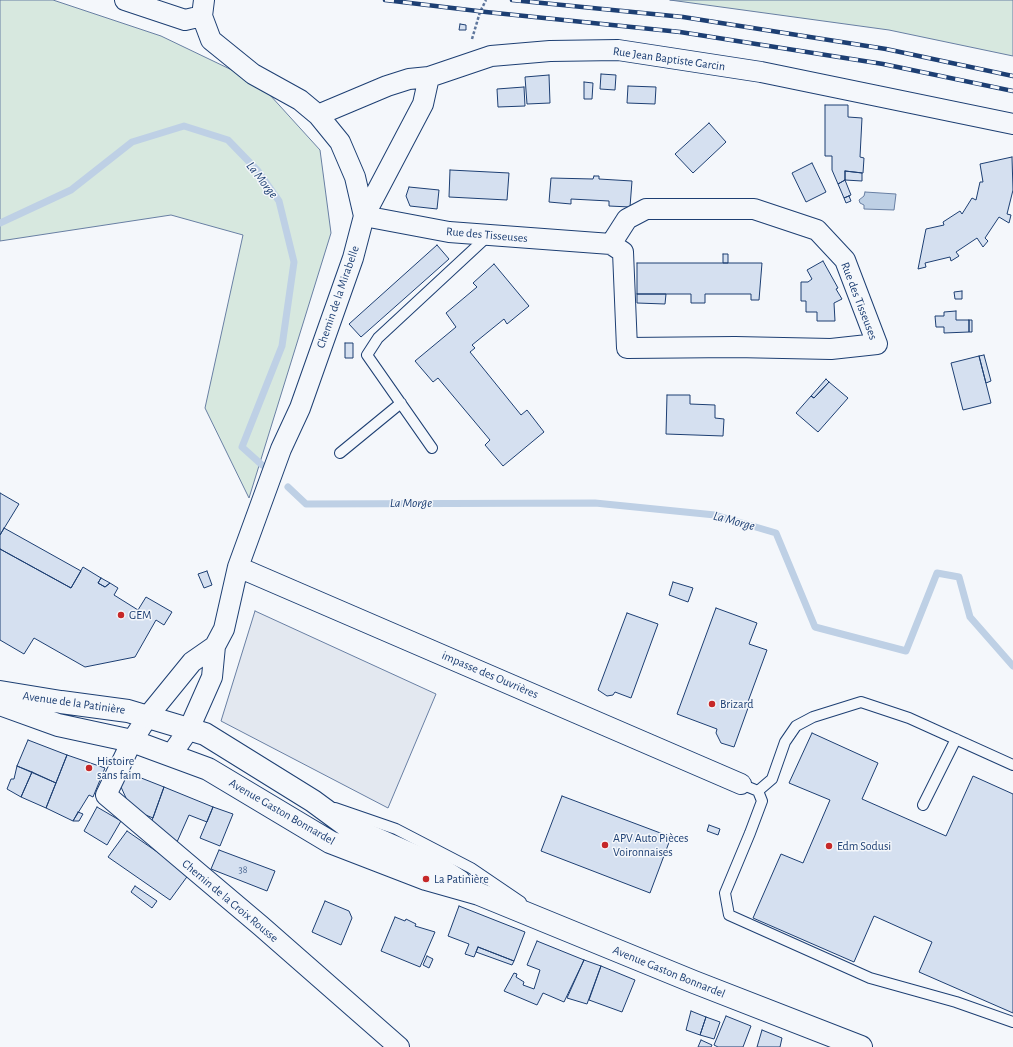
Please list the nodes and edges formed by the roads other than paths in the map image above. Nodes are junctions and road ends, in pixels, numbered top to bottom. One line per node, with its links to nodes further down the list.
1 (125, 0): 2 (street)
2 (203, 8): 4 (street, Chemin de la Mirabelle)
3 (429, 77): 4 (street, Rue Jean Baptiste Garcin); 5 (street, Rue Jean Baptiste Garcin); 6 (street)
4 (318, 115): 6 (street, Chemin de la Mirabelle)
5 (1013, 124)
6 (364, 216): 7 (street, Rue des Tisseuses); 12 (street, Chemin de la Mirabelle)
7 (489, 235): 8 (street, Rue des Tisseuses); 9 (lane)
8 (611, 244): 8 (street, Rue des Tisseuses)
9 (401, 403): 10 (lane); 11 (lane)
10 (432, 448)
11 (340, 453)
12 (238, 567): 13 (street, Chemin de la Mirabelle); 22 (street, impasse des Ouvrières)
13 (215, 646): 16 (street, Chemin de la Mirabelle); 17 (street, Chemin de la Mirabelle)
14 (0, 692): 16 (main road, Avenue de la Patinière)
15 (0, 704): 19 (main road, Avenue de la Patinière)
16 (148, 716): 17 (main road, Avenue Gaston Bonnardel); 19 (street, Chemin de la Mirabelle)
17 (189, 729): 20 (street, Chemin de la Mirabelle); 23 (main road, Avenue Gaston Bonnardel)
18 (956, 739): 21 (lane); 22 (lane); 24 (lane)
19 (132, 740): 20 (main road, Avenue Gaston Bonnardel); 28 (street, Chemin de la Croix Rousse)
20 (170, 755): 25 (main road, Avenue Gaston Bonnardel)
21 (1013, 765)
22 (750, 788): 27 (lane)
23 (313, 801): 25 (main road, Avenue Gaston Bonnardel); 26 (lane)
24 (923, 806)
25 (479, 894): 26 (main road, Avenue Gaston Bonnardel)
26 (552, 924): 29 (main road, Avenue Gaston Bonnardel)
27 (1013, 1022)
28 (399, 1047)
29 (861, 1047)

